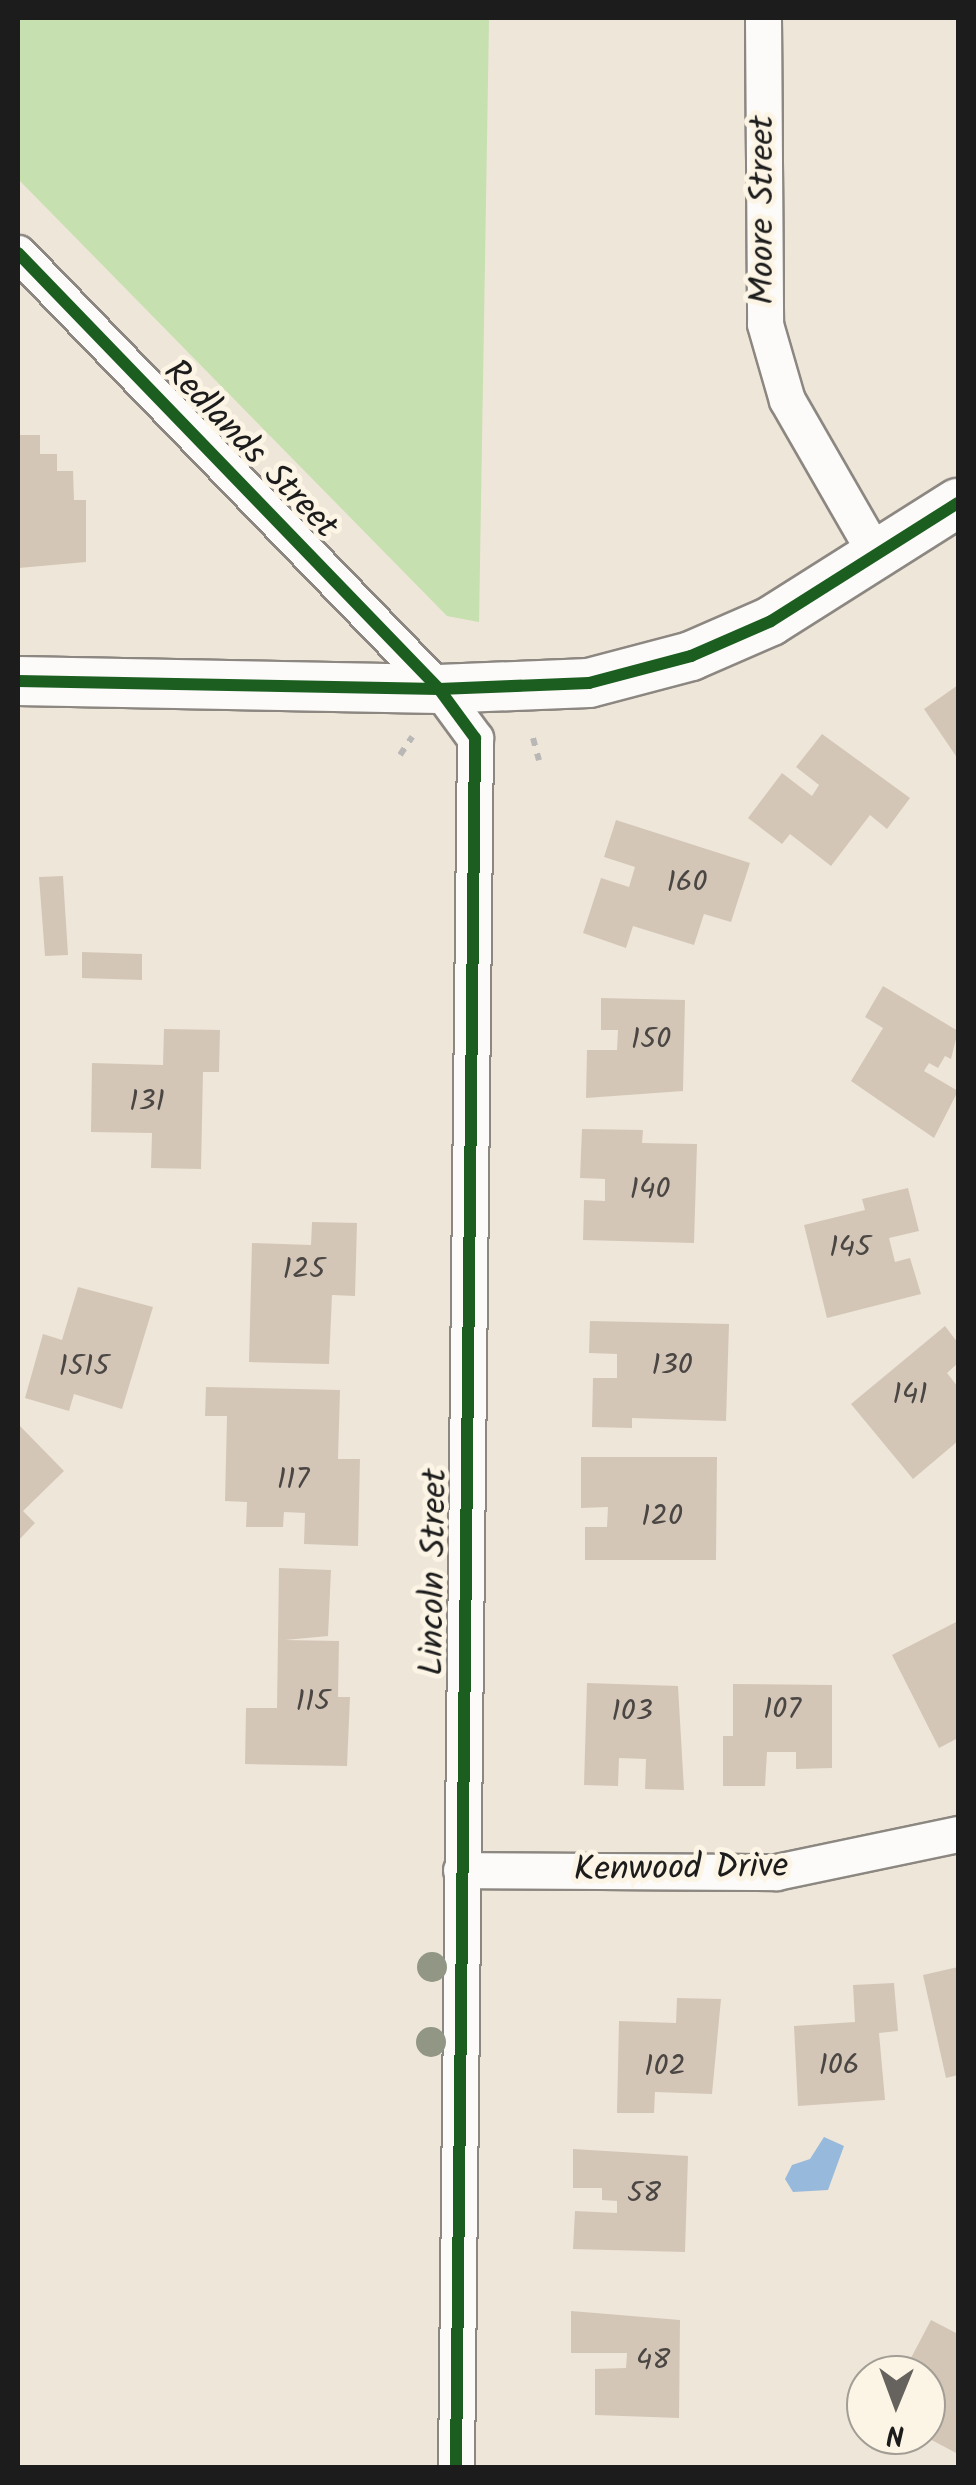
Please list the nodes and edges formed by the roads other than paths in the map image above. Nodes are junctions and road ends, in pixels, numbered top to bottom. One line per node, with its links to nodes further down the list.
1 (763, 18): 4 (street, Moore Street)
2 (18, 252): 6 (street, Redlands Street)
3 (958, 503): 4 (street)
4 (876, 555): 6 (street)
5 (18, 680): 6 (street)
6 (439, 689): 8 (street, Lincoln Street)
7 (958, 1834): 8 (street, Kenwood Drive)
8 (461, 1870): 9 (street, Lincoln Street)
9 (456, 2468)

